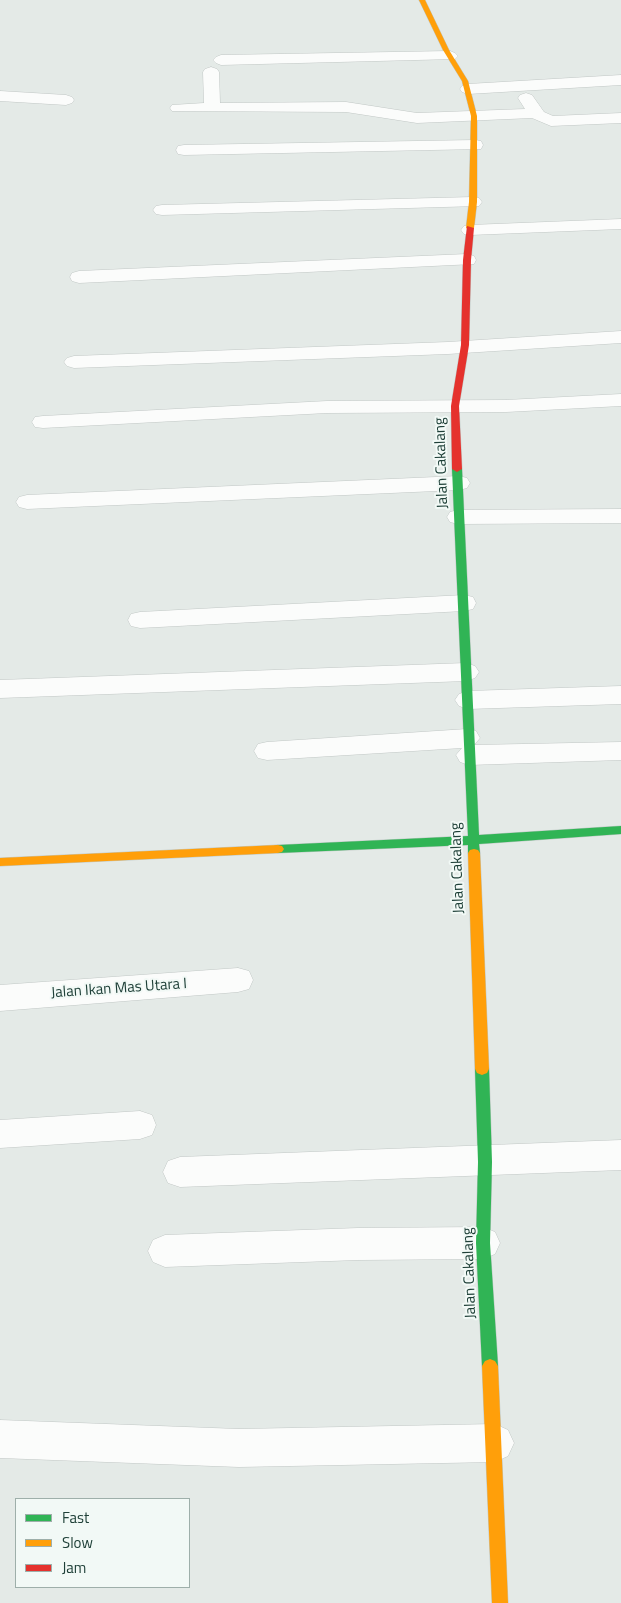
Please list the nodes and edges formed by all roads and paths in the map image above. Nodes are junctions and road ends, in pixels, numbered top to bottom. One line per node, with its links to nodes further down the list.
1 (422, 0): 2 (street, Jalan Cakalang)
2 (450, 56): 5 (street, Jalan Cakalang); 9 (street)
3 (621, 80): 4 (street)
4 (518, 87): 5 (street); 10 (street)
5 (468, 89): 11 (street, Jalan Cakalang)
6 (0, 96): 7 (street)
7 (66, 100)
8 (178, 108): 9 (street)
9 (212, 108): 11 (street)
10 (536, 113): 11 (street); 12 (street)
11 (474, 116): 13 (street, Jalan Cakalang)
12 (621, 118)
13 (475, 139): 14 (street); 15 (street, Jalan Cakalang)
14 (184, 150)
15 (473, 202): 16 (street); 18 (street, Jalan Cakalang)
16 (162, 210)
17 (621, 224): 18 (street)
18 (470, 230): 19 (street, Jalan Cakalang)
19 (467, 260): 20 (street); 22 (street, Jalan Cakalang)
20 (79, 277)
21 (621, 337): 22 (street)
22 (465, 345): 23 (street); 25 (street, Jalan Cakalang)
23 (74, 362)
24 (621, 400): 25 (street)
25 (455, 406): 26 (street); 27 (street, Jalan Cakalang)
26 (43, 422)
27 (458, 483): 28 (street); 30 (street, Jalan Cakalang)
28 (27, 502)
29 (621, 516): 30 (street)
30 (458, 517): 31 (street, Jalan Cakalang)
31 (464, 603): 32 (street); 33 (street, Jalan Cakalang)
32 (140, 620)
33 (466, 672): 34 (street); 36 (street, Jalan Cakalang)
34 (0, 689)
35 (621, 695): 36 (street)
36 (468, 700): 37 (street, Jalan Cakalang)
37 (468, 747): 38 (street); 39 (street); 41 (street, Jalan Cakalang)
38 (267, 751)
39 (621, 751)
40 (621, 830): 41 (street)
41 (473, 840): 42 (street); 48 (street, Jalan Cakalang)
42 (0, 862)
43 (238, 980): 44 (street, Jalan Ikan Mas Utara I)
44 (0, 998)
45 (140, 1125): 46 (street)
46 (0, 1134)
47 (621, 1155): 48 (street)
48 (485, 1162): 49 (street); 50 (street, Jalan Cakalang)
49 (180, 1172)
50 (483, 1243): 51 (street); 53 (street, Jalan Cakalang)
51 (165, 1251)
52 (0, 1439): 53 (street)
53 (495, 1443): 54 (street, Jalan Cakalang)
54 (500, 1603)

